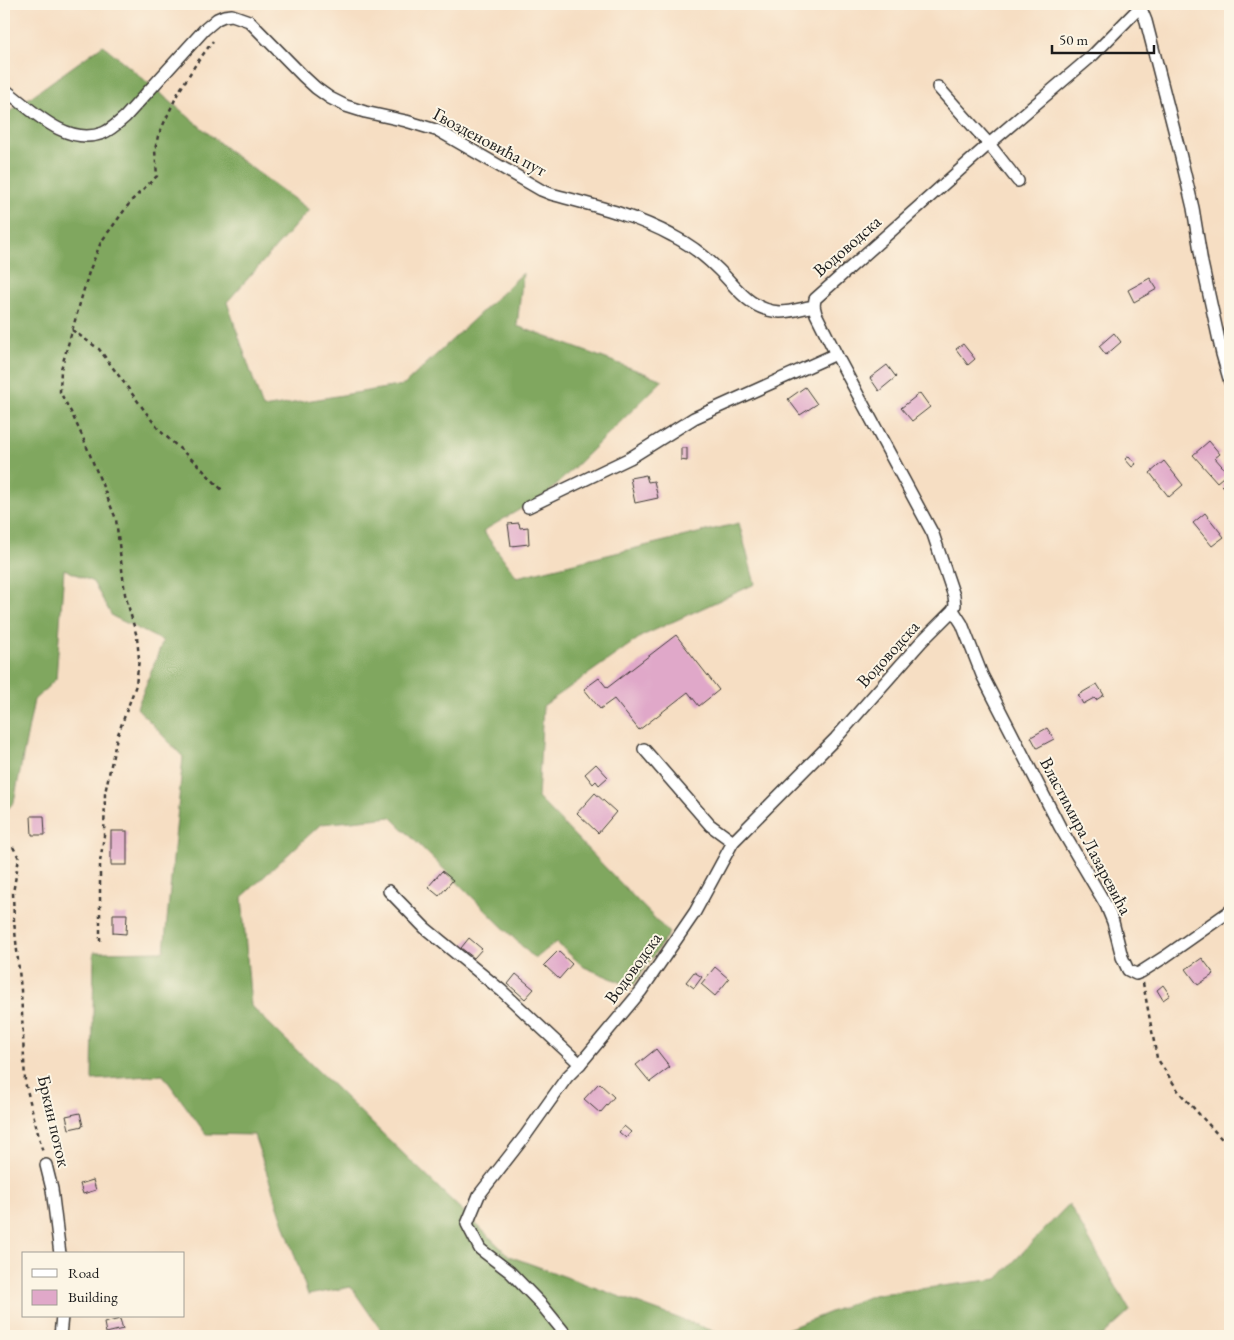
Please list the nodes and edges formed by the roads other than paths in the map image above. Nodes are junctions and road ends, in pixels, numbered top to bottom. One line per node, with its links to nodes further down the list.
1 (1141, 5): 4 (street, Водоводска); 8 (street)
2 (938, 87): 4 (street)
3 (4, 89): 6 (street, Гвозденовића пут)
4 (989, 144): 5 (street); 6 (street, Водоводска)
5 (1018, 181)
6 (814, 306): 7 (street, Водоводска)
7 (836, 354): 9 (street); 10 (street, Водоводска)
8 (1230, 382)
9 (528, 508)
10 (953, 610): 12 (street, Водоводска); 14 (street, Властимира Лазаревића)
11 (644, 749): 12 (street)
12 (733, 842): 15 (street, Водоводска)
13 (390, 891): 15 (street)
14 (1230, 911)
15 (580, 1064): 20 (street, Водоводска)
16 (46, 1164): 17 (street, Бркин поток)
17 (60, 1252)
18 (62, 1318): 19 (street)
19 (60, 1336)
20 (567, 1336)

